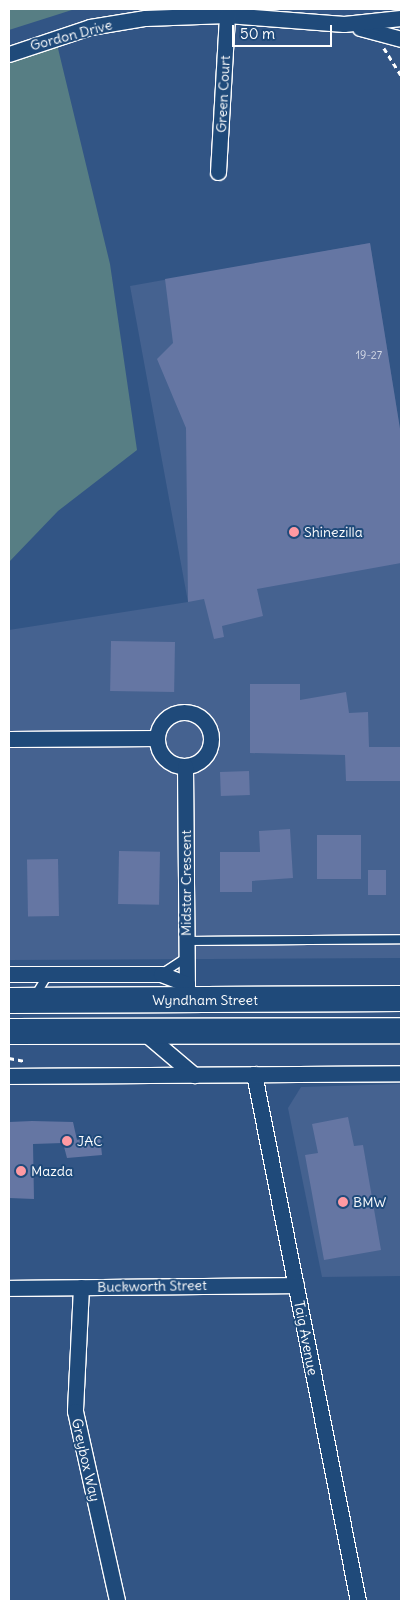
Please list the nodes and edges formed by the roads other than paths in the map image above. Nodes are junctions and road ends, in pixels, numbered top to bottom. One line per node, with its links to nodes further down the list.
1 (198, 12): 2 (street, Gordon Drive); 6 (street, Gordon Drive)
2 (227, 15): 4 (street, Gordon Drive); 7 (street, Green Court)
3 (401, 18): 4 (street, Gordon Drive)
4 (344, 24): 5 (street, Gordon Drive)
5 (401, 39)
6 (9, 54)
7 (218, 172)
8 (157, 738): 9 (street); 10 (street); 10 (street)
9 (9, 739)
10 (186, 766): 12 (street, Midstar Crescent)
11 (401, 939): 12 (lane)
12 (187, 941): 13 (street, Midstar Crescent)
13 (187, 957): 16 (lane); 17 (street, Midstar Crescent)
14 (9, 974): 15 (street)
15 (48, 974): 16 (street); 19 (lane)
16 (161, 974): 17 (street)
17 (187, 992): 18 (highway, Wyndham Street); 19 (highway, Wyndham Street)
18 (397, 997)
19 (21, 1000): 23 (highway)
20 (10, 1030): 23 (highway)
21 (141, 1030): 22 (highway); 23 (highway); 26 (street)
22 (401, 1030)
23 (43, 1031)
24 (401, 1073): 25 (street)
25 (254, 1074): 26 (street); 28 (street, Taig Avenue)
26 (194, 1075): 27 (street)
27 (9, 1076)
28 (296, 1285): 29 (street, Buckworth Street); 32 (street, Taig Avenue)
29 (81, 1287): 30 (street, Buckworth Street); 31 (street, Greybox Way)
30 (9, 1288)
31 (117, 1601)
32 (358, 1601)

